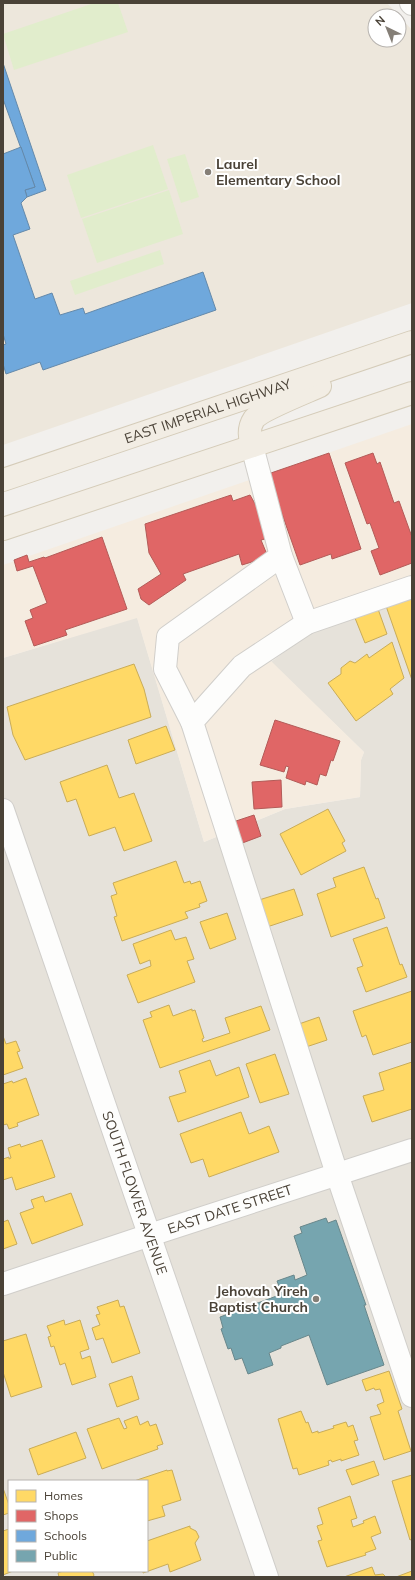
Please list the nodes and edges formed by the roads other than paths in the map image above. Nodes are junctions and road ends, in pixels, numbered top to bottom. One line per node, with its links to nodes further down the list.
1 (412, 343): 3 (main road); 4 (main road, EAST IMPERIAL HIGHWAY)
2 (412, 393): 3 (main road)
3 (252, 446): 5 (main road); 6 (street)
4 (3, 480)
5 (3, 529)
6 (281, 556): 8 (street); 9 (street)
7 (412, 587): 8 (street)
8 (307, 623): 9 (street)
9 (192, 722): 12 (street)
10 (3, 810): 13 (street, SOUTH FLOWER AVENUE)
11 (412, 1150): 12 (street, EAST DATE STREET)
12 (337, 1174): 13 (street, EAST DATE STREET); 15 (street)
13 (150, 1234): 14 (street, EAST DATE STREET); 16 (street, SOUTH FLOWER AVENUE)
14 (3, 1284)
15 (412, 1396)
16 (267, 1577)

